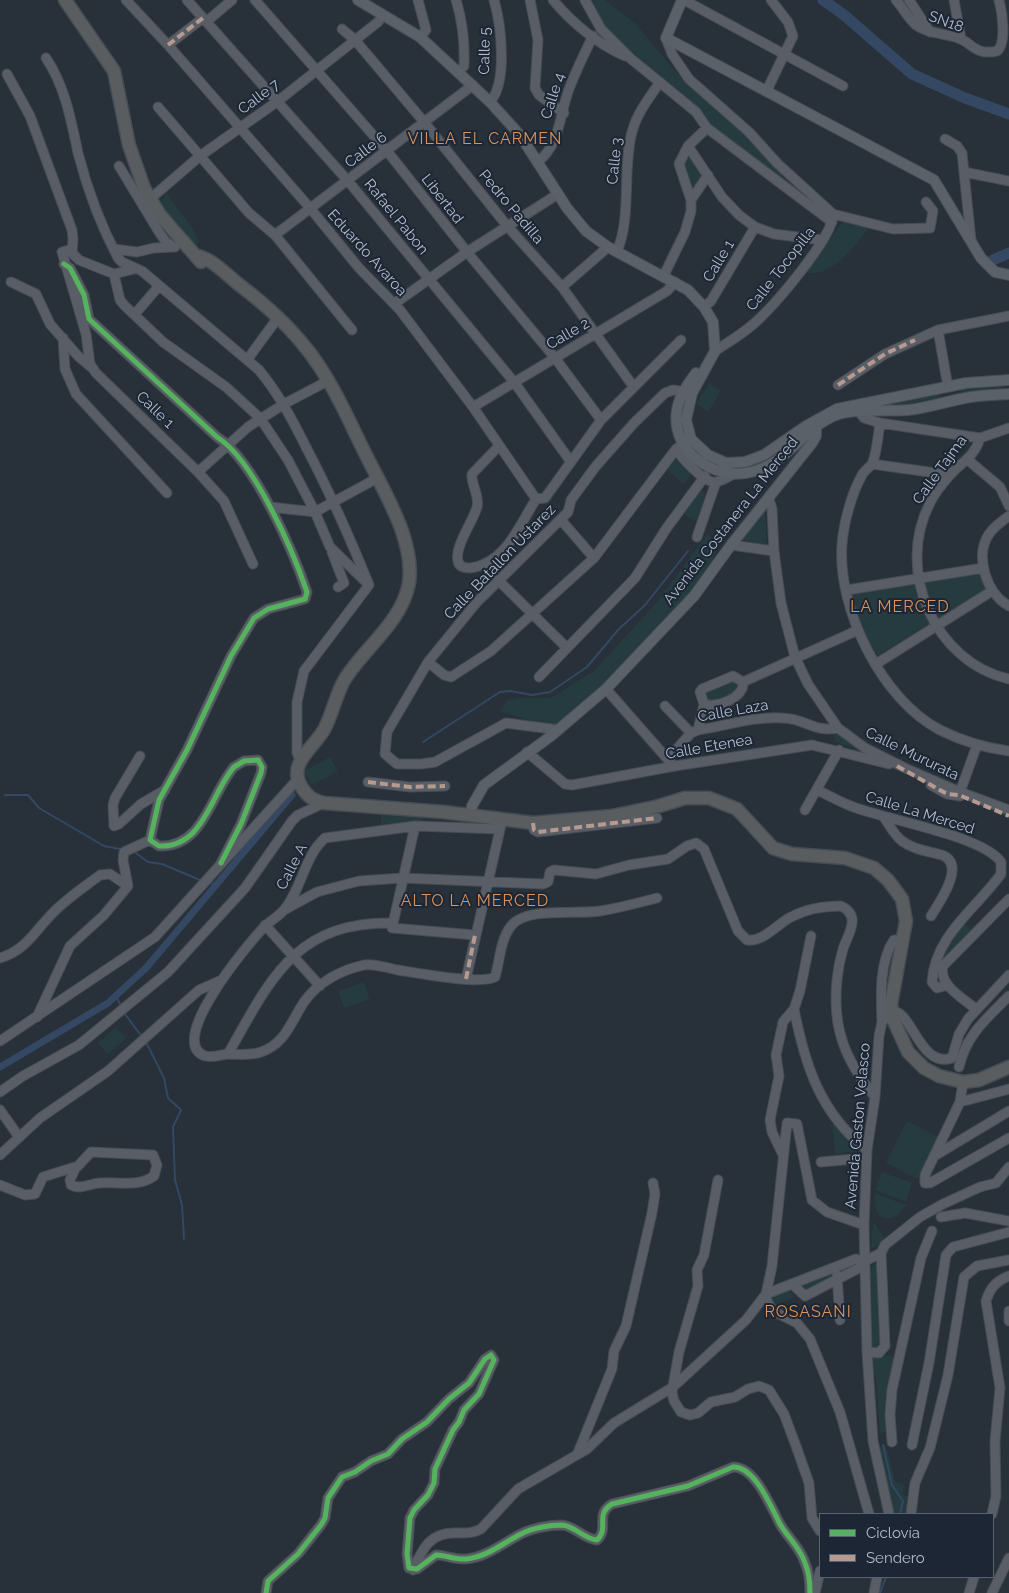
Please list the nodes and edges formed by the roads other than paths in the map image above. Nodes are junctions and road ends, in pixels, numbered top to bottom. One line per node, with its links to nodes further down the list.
1 (65, 0): 57 (highway)
2 (126, 0): 28 (street, Eduardo Avaroa)
3 (187, 0): 20 (street, Rafael Pabon)
4 (232, 0): 20 (street)
5 (255, 0): 32 (street, Libertad)
6 (418, 0): 24 (street)
7 (456, 0): 33 (street)
8 (494, 0): 40 (street, Calle 5)
9 (530, 0): 42 (street)
10 (553, 0): 23 (street)
11 (585, 0): 31 (street)
12 (683, 0): 25 (main road); 29 (street)
13 (771, 0): 29 (street)
14 (896, 0): 22 (street, SN18)
15 (909, 0): 22 (street)
16 (954, 0): 27 (street)
17 (363, 1): 19 (main road)
18 (1003, 6): 27 (street, SN18)
19 (383, 15): 24 (main road); 26 (street, Calle 7)
20 (205, 20): 28 (street); 39 (street, Rafael Pabon)
21 (342, 29): 26 (street, Pedro Padilla)
22 (930, 32): 27 (street, SN18)
23 (593, 36): 31 (street); 42 (street, Calle 4)
24 (420, 37): 33 (main road)
25 (666, 38): 38 (main road); 61 (street)
26 (355, 40): 32 (street, Calle 7); 43 (street, Pedro Padilla)
27 (961, 40)
28 (168, 45): 45 (street, Eduardo Avaroa)
29 (784, 53): 37 (street); 38 (street)
30 (46, 58): 68 (street)
31 (630, 58): 35 (street)
32 (317, 70): 39 (street, Calle 7); 48 (street, Libertad)
33 (458, 72): 36 (main road)
34 (7, 74): 71 (street)
35 (660, 82): 44 (street); 69 (street, Calle 3)
36 (472, 86): 40 (main road); 43 (street, Calle 6)
37 (843, 86)
38 (767, 90): 66 (main road)
39 (278, 101): 45 (street, Calle 7); 54 (street, Rafael Pabon)
40 (490, 102): 50 (main road)
41 (158, 106): 49 (street)
42 (564, 113): 50 (street, Calle 4)
43 (424, 122): 48 (street, Calle 6); 62 (street, Pedro Padilla)
44 (707, 128): 47 (street); 61 (street)
45 (240, 129): 49 (street, Calle 7); 60 (street, Eduardo Avaroa)
46 (945, 139): 52 (street)
47 (688, 146): 53 (street); 58 (street)
48 (387, 151): 54 (street, Calle 6); 70 (street, Libertad)
49 (200, 156): 57 (street, Calle 7); 64 (street)
50 (537, 162): 56 (main road)
51 (119, 166): 67 (street)
52 (964, 172): 55 (street); 66 (street)
53 (708, 175): 58 (street); 63 (street)
54 (348, 181): 60 (street, Calle 6); 77 (street, Rafael Pabon)
55 (1009, 181)
56 (558, 194): 62 (street); 69 (main road)
57 (150, 199): 67 (highway)
58 (691, 200): 76 (street)
59 (926, 202): 61 (street)
60 (310, 208): 64 (street, Calle 6); 82 (street, Eduardo Avaroa)
61 (833, 218): 65 (street, Calle Tocopilla)
62 (508, 227): 70 (street); 81 (street, Pedro Padilla)
63 (755, 227): 65 (street); 83 (street, Calle 1)
64 (275, 235): 87 (street)
65 (823, 240): 92 (street, Calle Tocopilla)
66 (971, 240): 75 (main road)
67 (180, 245): 68 (street); 86 (highway)
68 (114, 249): 73 (street)
69 (612, 249): 76 (main road); 81 (street)
70 (467, 252): 77 (street); 93 (street, Libertad)
71 (72, 253): 72 (street); 74 (street)
72 (64, 264): 95 (street); 114 (street)
73 (134, 269): 74 (street); 80 (street)
74 (114, 274): 84 (street)
75 (1009, 275)
76 (663, 277): 79 (main road)
77 (428, 280): 82 (street); 98 (street, Rafael Pabon)
78 (11, 282): 90 (street, Calle 1)
79 (675, 282): 83 (main road); 89 (street, Calle 2)
80 (159, 286): 84 (street); 94 (street)
81 (562, 287): 89 (street, Pedro Padilla)
82 (394, 304): 106 (street, Eduardo Avaroa)
83 (704, 307): 92 (main road); 102 (main road)
84 (135, 314): 108 (street)
85 (1009, 316): 88 (street)
86 (276, 320): 94 (street); 97 (highway)
87 (352, 330)
88 (938, 330): 99 (street); 101 (street)
89 (597, 334): 93 (street, Calle 2); 100 (street, Pedro Padilla)
90 (63, 338): 95 (street, Calle 1); 126 (street)
91 (681, 340): 100 (street)
92 (715, 351): 102 (main road)
93 (555, 358): 98 (street, Calle 2); 109 (street, Libertad)
94 (247, 360): 105 (street)
95 (92, 367): 120 (street, Calle 1)
96 (1009, 380): 101 (main road)
97 (326, 382): 105 (street); 124 (highway)
98 (514, 382): 106 (street, Calle 2); 118 (street, Rafael Pabon)
99 (838, 385)
100 (633, 386): 109 (street)
101 (948, 387): 104 (main road); 107 (main road)
102 (688, 392): 115 (main road); 134 (street, Calle Batallon Ustarez)
103 (1009, 394): 104 (main road)
104 (951, 401): 107 (main road)
105 (284, 404): 108 (street); 129 (street)
106 (473, 407): 116 (street, Eduardo Avaroa)
107 (860, 409): 110 (street); 111 (main road)
108 (260, 418): 114 (street); 132 (street)
109 (602, 420): 118 (street)
110 (880, 423): 113 (street); 119 (street)
111 (811, 427): 115 (main road); 121 (main road); 128 (main road, Avenida Costanera La Merced)
112 (1009, 428): 113 (street, Calle Tajma)
113 (980, 438): 117 (street, Calle Tajma)
114 (228, 444): 120 (street); 131 (street)
115 (683, 444): 121 (main road); 123 (street); 139 (street)
116 (498, 447): 127 (street, Eduardo Avaroa); 127 (street)
117 (968, 460): 122 (street, Calle Tajma); 130 (street)
118 (571, 462): 127 (street)
119 (872, 464): 122 (street); 146 (street)
120 (198, 472): 140 (street, Calle 1)
121 (734, 474): 125 (street)
122 (950, 475): 142 (street, Calle Tajma)
123 (705, 476): 125 (street); 152 (street)
124 (375, 479): 129 (street); 171 (highway)
125 (716, 482): 135 (street)
126 (166, 493)
127 (537, 496)
128 (768, 499): 136 (main road, Avenida Costanera La Merced); 138 (street, Calle Mururata)
129 (334, 502): 132 (street); 144 (street)
130 (1009, 506)
131 (270, 508): 132 (street); 177 (street)
132 (315, 512): 137 (street)
133 (1009, 516): 141 (street)
134 (561, 520): 139 (street); 143 (street, Calle Batallon Ustarez)
135 (697, 537)
136 (731, 545): 138 (street); 159 (main road, Avenida Costanera La Merced)
137 (330, 547): 144 (street); 145 (street)
138 (774, 551): 153 (street, Calle Mururata)
139 (594, 558): 149 (street)
140 (253, 564)
141 (983, 568): 142 (street); 147 (street)
142 (917, 578): 146 (street); 150 (street)
143 (498, 580): 149 (street); 154 (street, Calle Batallon Ustarez)
144 (369, 584): 171 (street)
145 (338, 587)
146 (847, 590): 151 (street)
147 (992, 592): 148 (street); 150 (street)
148 (1009, 606)
149 (532, 613): 152 (street); 154 (street)
150 (936, 625): 155 (street); 157 (street)
151 (858, 630): 153 (street); 155 (street)
152 (566, 647): 156 (street)
153 (795, 658): 158 (street); 162 (street, Calle Mururata)
154 (428, 662): 163 (street, Calle Batallon Ustarez)
155 (876, 664): 165 (street)
156 (539, 677)
157 (1009, 679)
158 (743, 682): 160 (street); 160 (street)
159 (606, 689): 163 (main road, Avenida Costanera La Merced); 170 (street)
160 (704, 704): 164 (street)
161 (665, 706): 164 (street, Calle Laza)
162 (838, 728): 164 (street, Calle Laza); 173 (street, Calle Mururata)
163 (559, 730): 168 (main road, Avenida Costanera La Merced)
164 (694, 732): 170 (street, Calle Laza)
165 (977, 745): 167 (street); 179 (street)
166 (839, 750): 172 (street, Calle Etenea); 173 (street, Calle Etenea); 178 (street)
167 (1009, 751)
168 (526, 752): 172 (street, Calle Etenea); 183 (main road, Avenida Costanera La Merced)
169 (140, 756): 177 (street)
170 (668, 759): 172 (street)
171 (300, 760): 174 (highway)
172 (675, 766)
173 (901, 767): 179 (street, Calle Mururata); 185 (street)
174 (298, 781): 180 (highway); 191 (street)
175 (368, 782): 176 (street)
176 (445, 786)
177 (165, 790): 190 (street)
178 (817, 790): 181 (street); 184 (street, Calle La Merced)
179 (960, 792): 182 (street, Calle Mururata)
180 (324, 803): 183 (highway); 225 (street)
181 (806, 810)
182 (1009, 810)
183 (471, 815): 188 (highway)
184 (883, 816): 198 (street); 209 (street, Calle La Merced)
185 (1009, 816)
186 (657, 818): 187 (street)
187 (534, 823): 188 (highway); 203 (highway)
188 (501, 824): 189 (street, Calle A); 193 (street)
189 (415, 826): 192 (street); 197 (street, Calle A)
190 (150, 840): 191 (street); 194 (street)
191 (221, 863): 215 (street)
192 (402, 878): 193 (street); 197 (street); 199 (street)
193 (490, 881): 201 (street); 226 (street)
194 (128, 886): 205 (street); 215 (street)
195 (657, 898): 207 (street)
196 (1009, 898): 209 (street)
197 (284, 910): 200 (street, Calle A)
198 (932, 916)
199 (393, 923): 201 (street); 204 (street)
200 (266, 925): 204 (street); 208 (street, Calle A)
201 (475, 936): 207 (street)
202 (811, 936): 212 (street)
203 (904, 940): 214 (highway); 216 (street, Avenida Gaston Velasco)
204 (293, 954): 210 (street); 220 (street)
205 (0, 958)
206 (1009, 975): 213 (street)
207 (466, 979): 210 (street)
208 (222, 980): 220 (street, Calle A); 230 (street)
209 (948, 985): 213 (street)
210 (320, 986): 220 (street)
211 (1009, 996): 217 (street)
212 (794, 1009): 232 (street); 234 (street)
213 (976, 1009): 219 (street)
214 (892, 1011): 216 (street); 219 (street); 223 (highway)
215 (37, 1017): 218 (street)
216 (882, 1022): 226 (street, Avenida Gaston Velasco)
217 (970, 1038): 219 (street); 222 (street)
218 (0, 1041)
219 (958, 1041)
220 (228, 1054)
221 (1008, 1066): 223 (highway)
222 (959, 1067)
223 (963, 1082): 227 (street)
224 (1009, 1088): 227 (street)
225 (0, 1092)
226 (875, 1097): 232 (street, Avenida Gaston Velasco)
227 (960, 1102): 235 (street)
228 (0, 1110): 230 (street)
229 (1009, 1111): 235 (street)
230 (19, 1137): 233 (street)
231 (1009, 1138): 235 (street)
232 (867, 1154): 236 (street); 244 (street, Avenida Gaston Velasco)
233 (0, 1155)
234 (783, 1156): 244 (street); 254 (street)
235 (936, 1156)
236 (821, 1162)
237 (76, 1167): 237 (street); 241 (street)
238 (1009, 1167): 247 (street)
239 (718, 1180): 259 (street)
240 (653, 1183): 262 (street)
241 (0, 1185)
242 (941, 1217): 243 (street)
243 (1009, 1221)
244 (864, 1225): 249 (street, Avenida Gaston Velasco)
245 (932, 1231): 260 (street)
246 (1009, 1232): 261 (street)
247 (881, 1253): 249 (street); 258 (street)
248 (1009, 1260): 265 (street)
249 (865, 1261): 250 (street); 252 (street); 258 (street, Avenida Gaston Velasco)
250 (836, 1268): 252 (street); 253 (street)
251 (1009, 1276): 266 (street)
252 (838, 1278): 253 (street); 256 (street)
253 (792, 1284): 254 (street)
254 (766, 1294): 259 (street); 263 (street)
255 (1009, 1311): 257 (street)
256 (840, 1320)
257 (1009, 1321)
258 (867, 1352): 264 (street, Avenida Gaston Velasco)
259 (673, 1387): 262 (street); 267 (street)
260 (892, 1442)
261 (912, 1445)
262 (577, 1455): 269 (street)
263 (871, 1513)
264 (889, 1513)
265 (911, 1513)
266 (992, 1513)
267 (819, 1529)
268 (1009, 1558): 278 (street)
269 (413, 1570): 273 (street); 274 (street)
270 (819, 1575): 275 (street)
271 (877, 1578): 276 (street)
272 (974, 1578): 277 (street)
273 (266, 1593)
274 (810, 1593)
275 (815, 1593)
276 (874, 1593)
277 (969, 1593)
278 (992, 1593)

